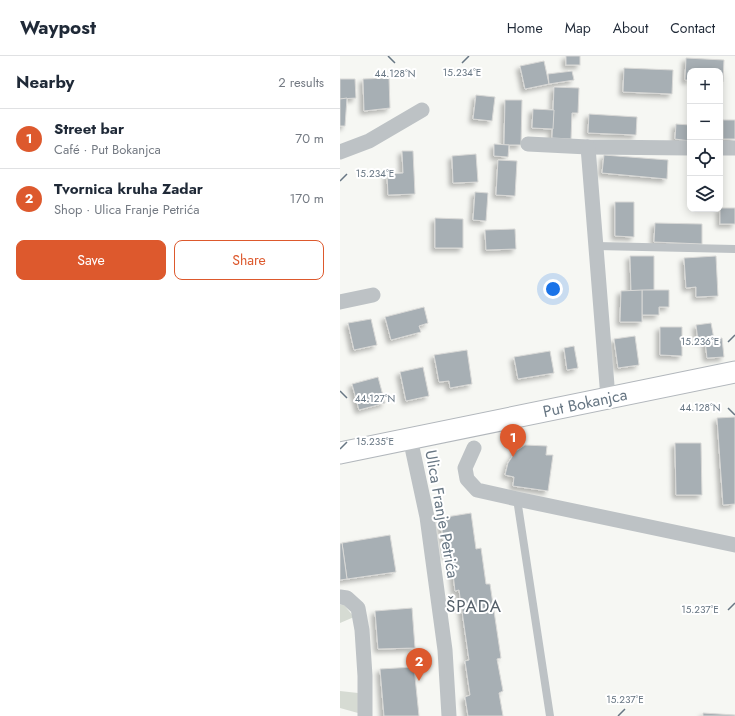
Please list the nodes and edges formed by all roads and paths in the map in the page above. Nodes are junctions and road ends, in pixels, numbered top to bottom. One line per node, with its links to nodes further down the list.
1 (422, 110): 7 (street)
2 (528, 144): 3 (street)
3 (588, 147): 4 (street); 8 (street)
4 (687, 148)
5 (723, 148): 6 (street)
6 (735, 148)
7 (340, 152)
8 (596, 246): 9 (lane); 13 (street)
9 (735, 249)
10 (373, 295): 11 (street)
11 (340, 302)
12 (735, 372): 13 (main road, Put Bokanjca)
13 (608, 398): 14 (main road, Put Bokanjca)
14 (410, 438): 16 (main road, Put Bokanjca); 21 (street, Ulica Franje Petrića)
15 (474, 448): 17 (street)
16 (340, 453)
17 (517, 499): 18 (street); 22 (lane)
18 (735, 545)
19 (340, 597): 20 (street)
20 (365, 716)
21 (449, 716)
22 (550, 716)

